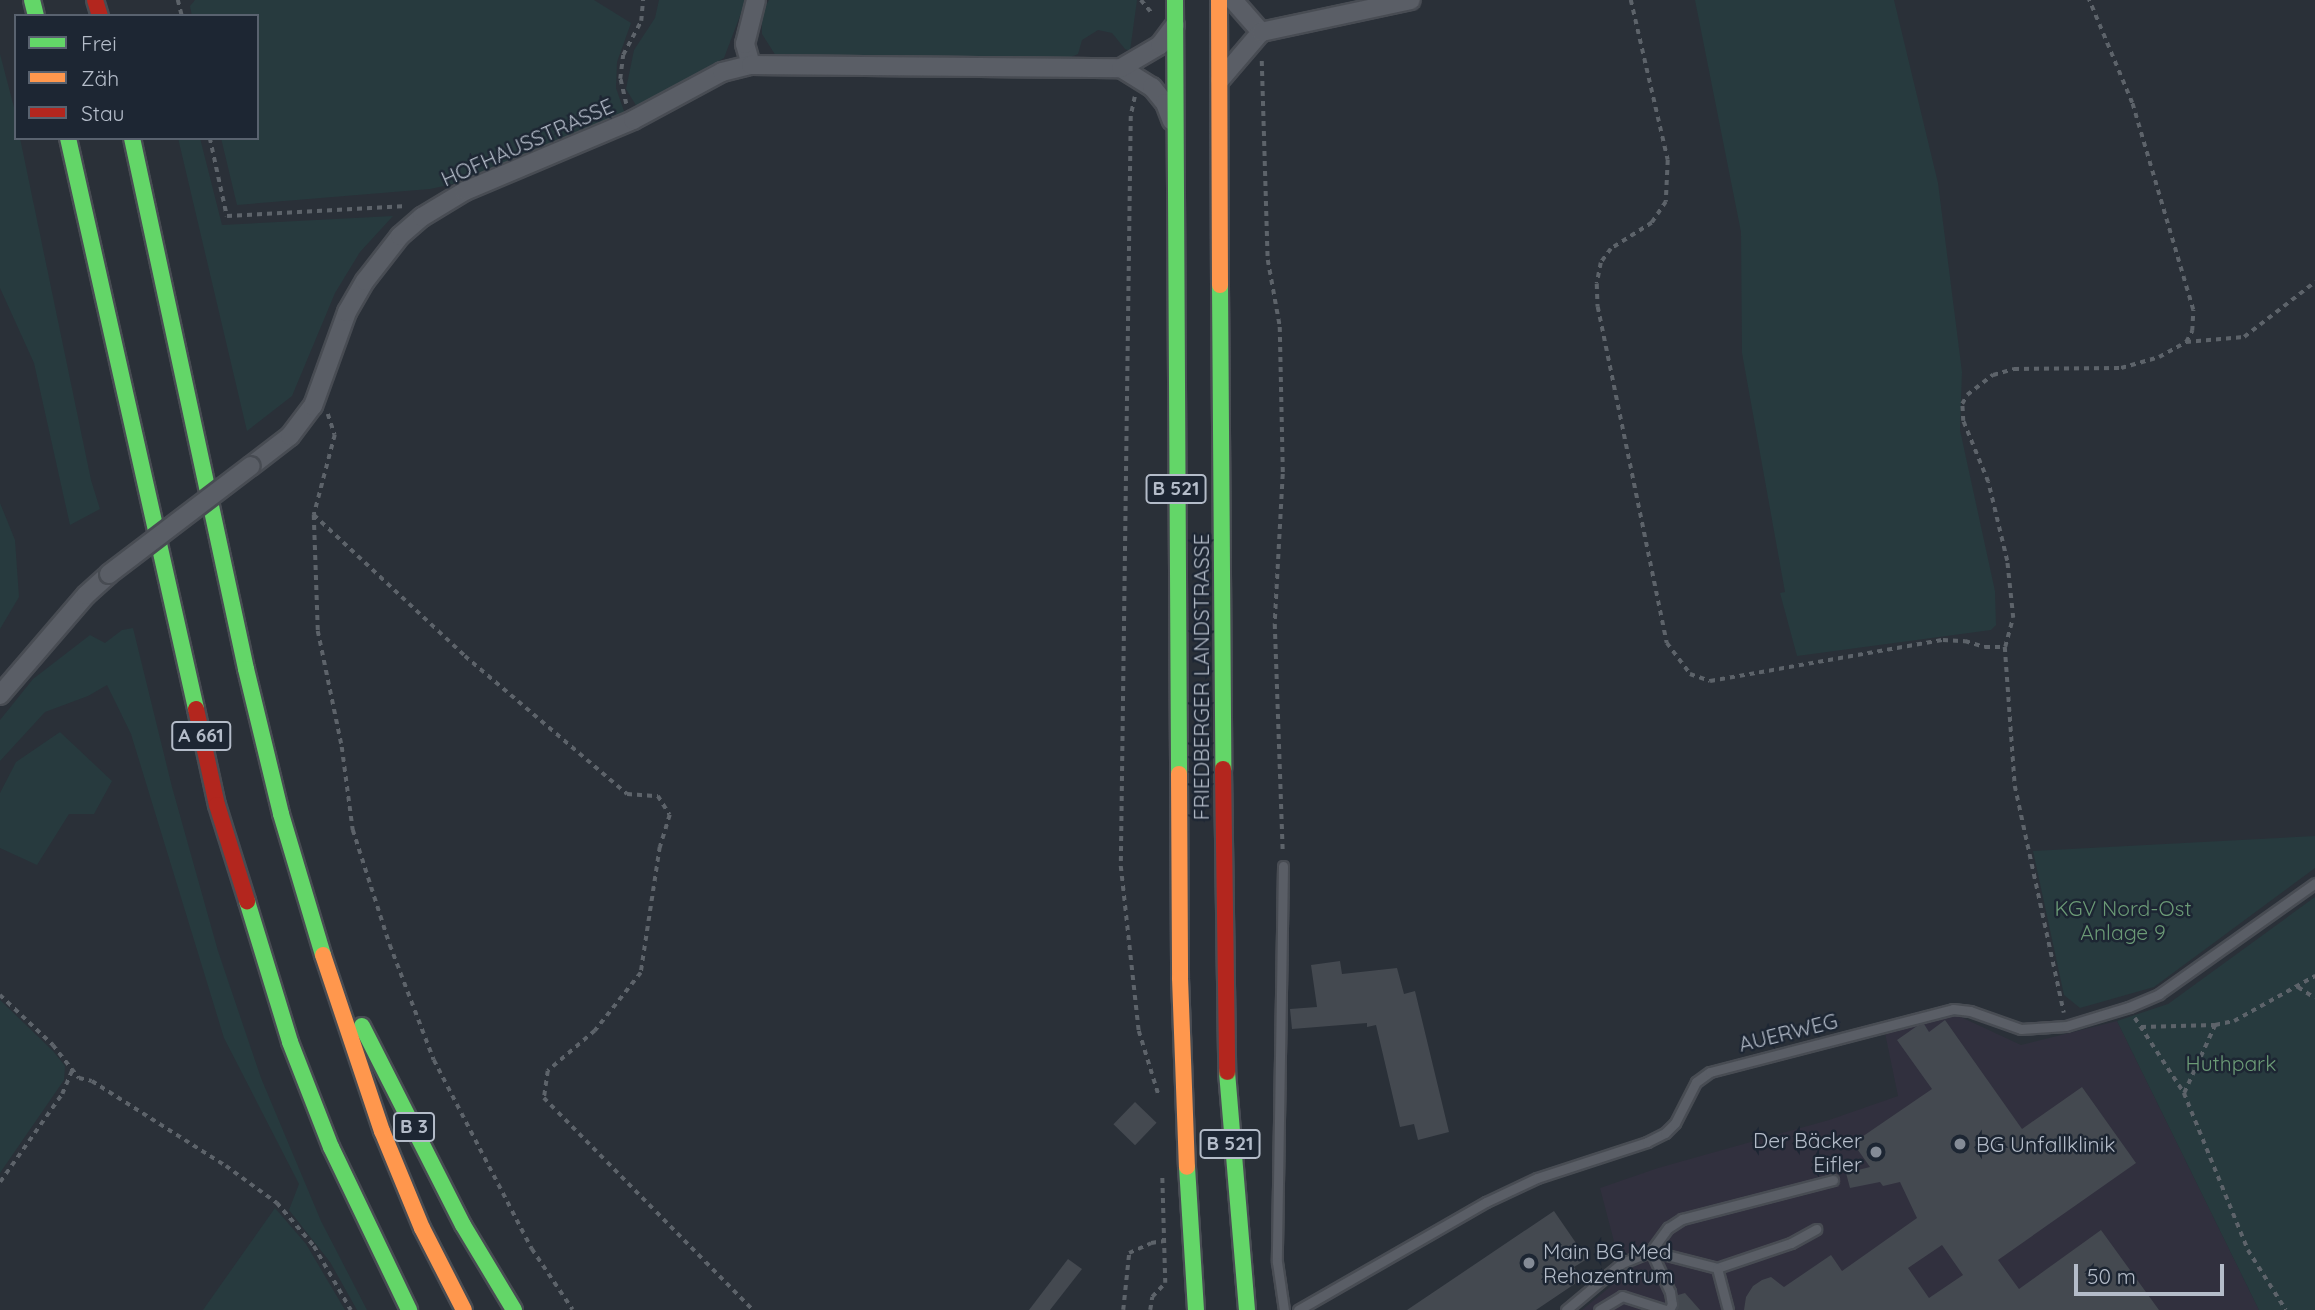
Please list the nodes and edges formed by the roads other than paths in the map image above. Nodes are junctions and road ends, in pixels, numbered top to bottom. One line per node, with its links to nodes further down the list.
1 (756, 0): 8 (street)
2 (1175, 0): 6 (main road, FRIEDBERGER LANDSTRASSE / B 521)
3 (1219, 0): 10 (main road, FRIEDBERGER LANDSTRASSE / B 521)
4 (1233, 0): 7 (street)
5 (1411, 0): 7 (street)
6 (1175, 25): 9 (street, HOFHAUSSTRASSE); 11 (main road, FRIEDBERGER LANDSTRASSE / B 521)
7 (1261, 32): 10 (street)
8 (751, 65): 9 (street, HOFHAUSSTRASSE); 14 (street, HOFHAUSSTRASSE, bridge)
9 (1121, 68): 11 (street, HOFHAUSSTRASSE)
10 (1219, 81): 27 (main road, FRIEDBERGER LANDSTRASSE / B 521)
11 (1174, 127): 26 (main road, FRIEDBERGER LANDSTRASSE / B 521)
12 (68, 140): 23 (main road, A 661)
13 (132, 140): 17 (main road, A 661)
14 (0, 695)
15 (1283, 866): 28 (lane)
16 (2315, 883): 29 (lane, AUERWEG)
17 (318, 941): 24 (main road, A 661); 25 (main road, B 3)
18 (1833, 1180): 20 (lane)
19 (1816, 1229): 21 (lane)
20 (1651, 1251): 21 (lane); 30 (lane); 32 (lane)
21 (1717, 1268): 33 (lane)
22 (1648, 1308): 31 (lane); 32 (lane)
23 (409, 1310)
24 (464, 1310)
25 (514, 1310)
26 (1196, 1310)
27 (1247, 1310)
28 (1284, 1310)
29 (1297, 1310)
30 (1566, 1310)
31 (1599, 1310)
32 (1668, 1310)
33 (1728, 1310)

